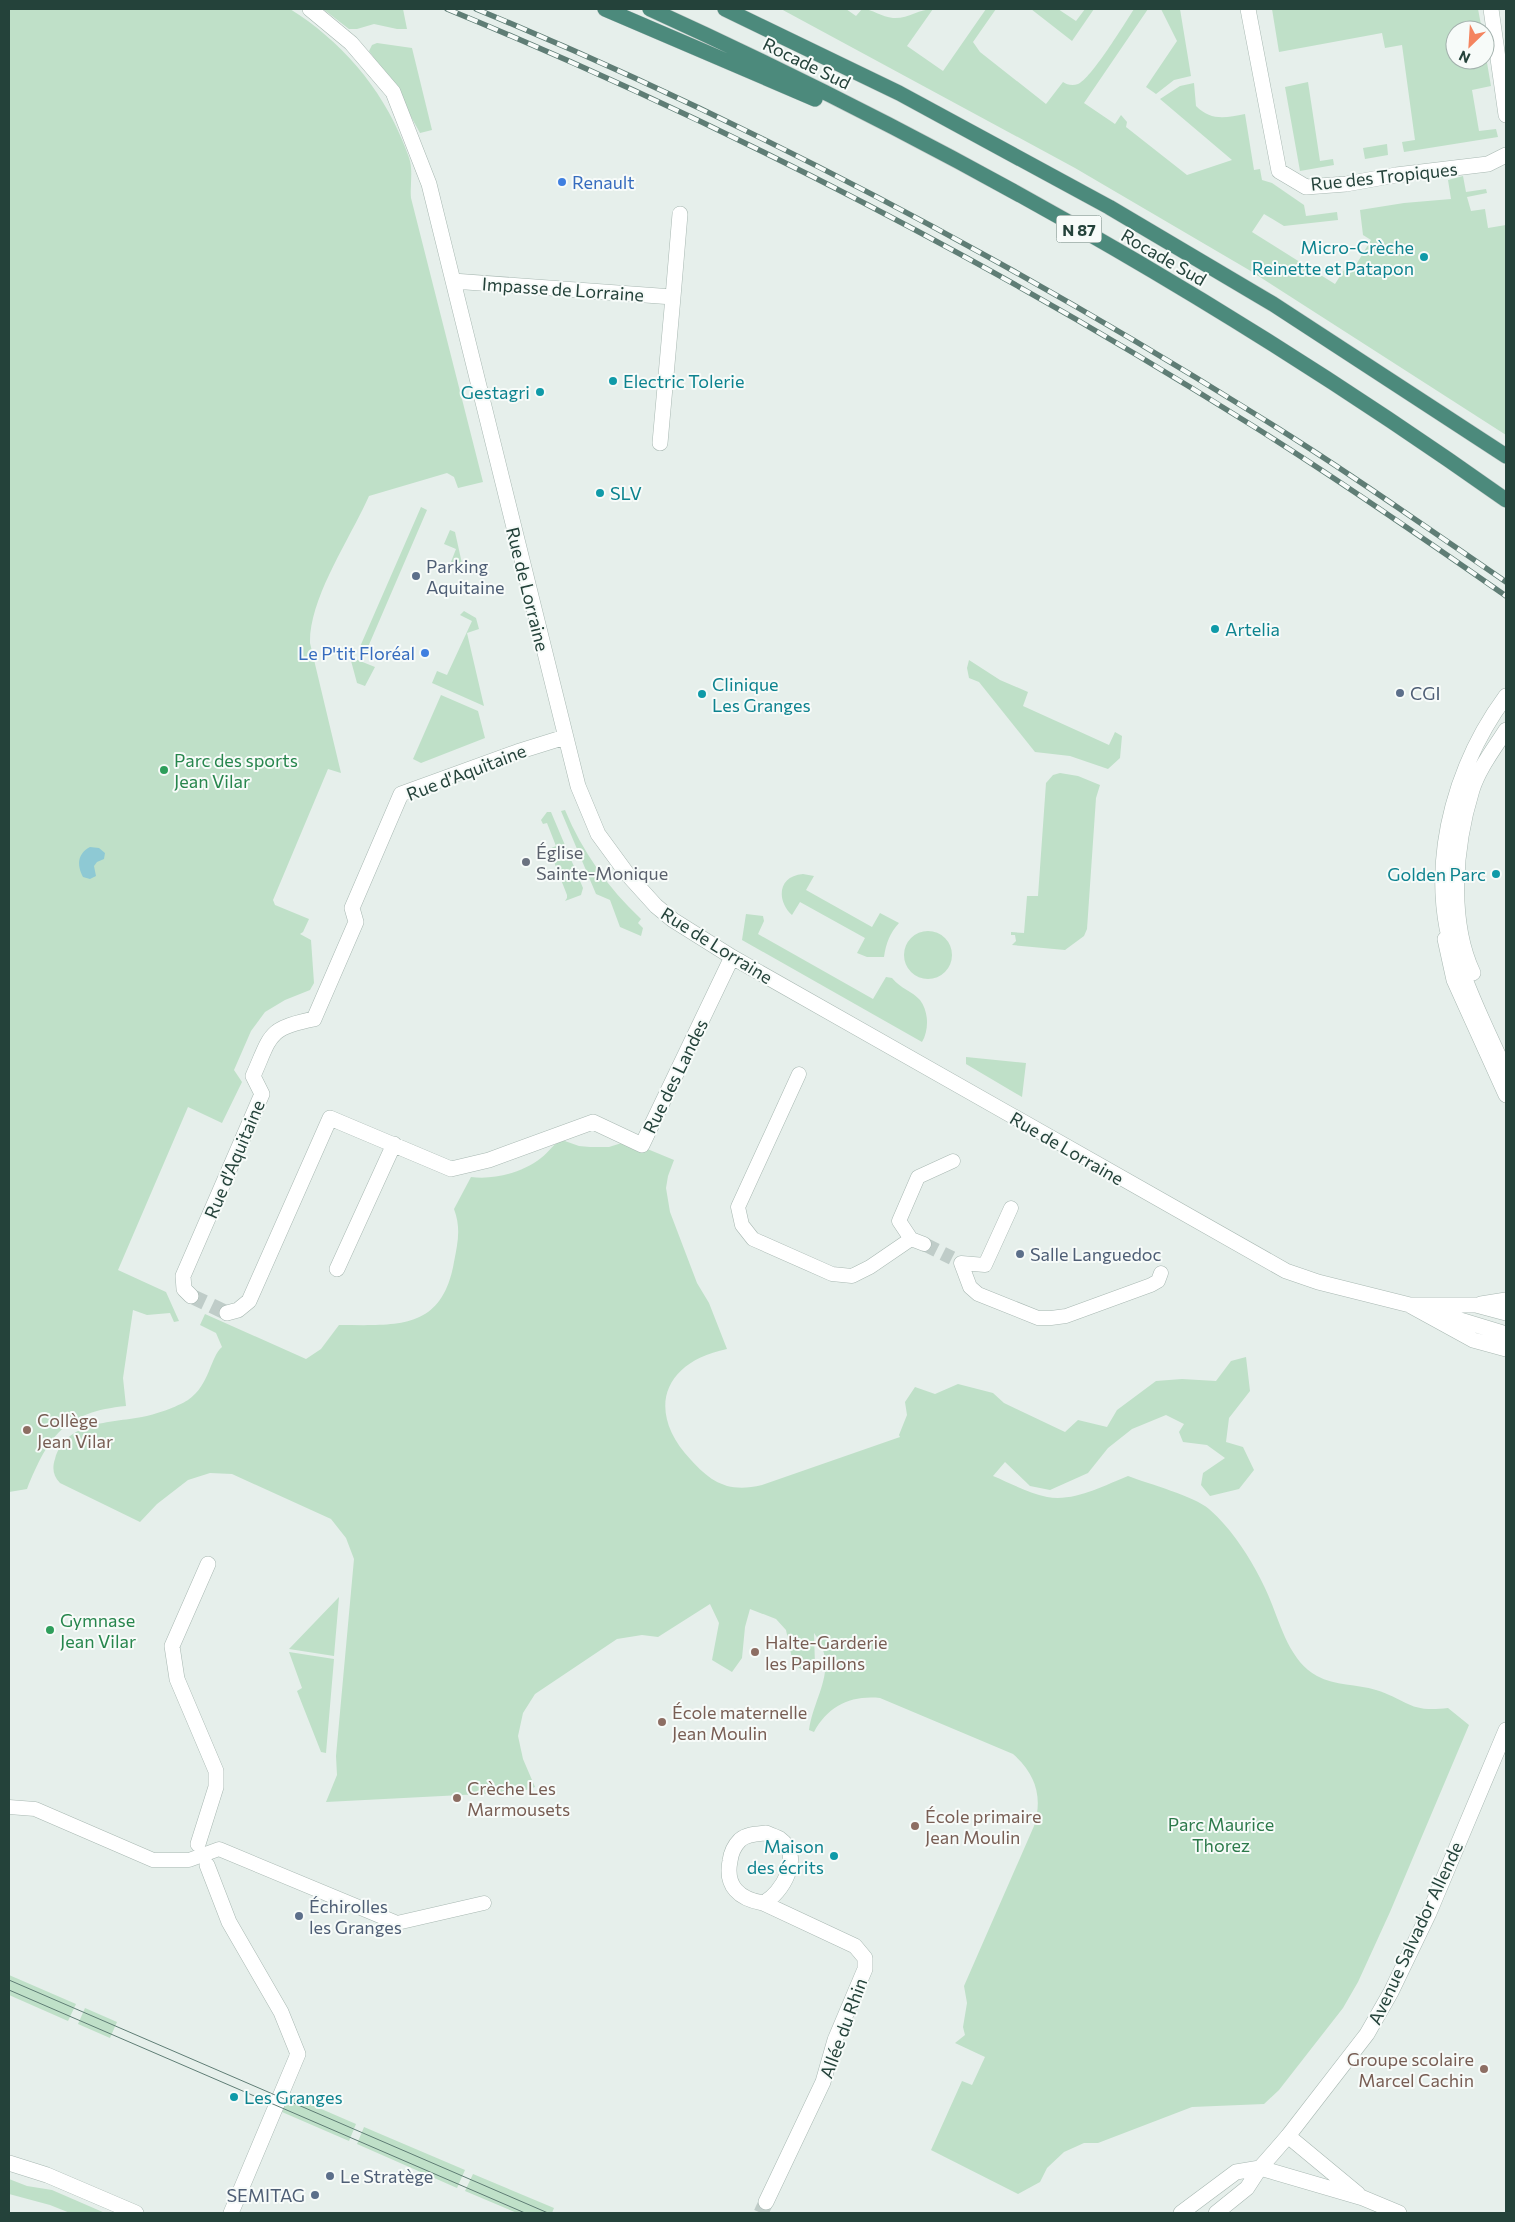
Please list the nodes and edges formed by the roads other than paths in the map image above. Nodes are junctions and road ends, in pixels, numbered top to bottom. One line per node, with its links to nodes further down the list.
1 (310, 9): 11 (street, Rue de Lorraine)
2 (605, 9): 8 (highway)
3 (650, 9): 8 (highway, Rocade Sud / N 87)
4 (725, 9): 14 (highway, Rocade Sud / N 87)
5 (1248, 9): 9 (street, Rue des Tropiques)
6 (1491, 9): 7 (street)
7 (1506, 115)
8 (946, 155): 15 (highway, Rocade Sud / N 87)
9 (1506, 155)
10 (680, 214): 12 (street)
11 (453, 281): 12 (street, Impasse de Lorraine); 18 (street, Rue de Lorraine)
12 (673, 297): 13 (street)
13 (660, 443)
14 (1506, 456)
15 (1506, 500)
16 (1502, 701): 19 (street)
17 (1506, 730): 21 (street)
18 (565, 737): 20 (street, Rue de Lorraine); 32 (street, Rue d'Aquitaine)
19 (1443, 893): 22 (street); 24 (street)
20 (732, 957): 25 (street, Rue des Landes); 34 (street, Rue de Lorraine)
21 (1506, 1047)
22 (1506, 1072)
23 (799, 1074): 28 (street)
24 (1506, 1094)
25 (394, 1144): 30 (street); 36 (street)
26 (953, 1161): 28 (street)
27 (1010, 1208): 31 (street)
28 (911, 1239): 29 (street)
29 (924, 1244)
30 (337, 1269)
31 (1161, 1273)
32 (191, 1296)
33 (1506, 1300): 35 (street)
34 (1410, 1305): 35 (street, Rue de Lorraine); 38 (street); 39 (street, Rue de Lorraine)
35 (1476, 1305): 37 (street, Rue de Lorraine)
36 (227, 1313)
37 (1506, 1313)
38 (1506, 1334)
39 (1506, 1349)
40 (208, 1564): 43 (street)
41 (1506, 1730): 47 (street, Avenue Salvador Allende)
42 (9, 1807): 45 (street)
43 (198, 1844)
44 (207, 1865): 53 (street)
45 (484, 1903)
46 (763, 1904): 46 (street, Allée du Rhin); 51 (street, Allée du Rhin)
47 (1288, 2136): 49 (street, Avenue Salvador Allende); 50 (street)
48 (9, 2163): 52 (street)
49 (1260, 2168): 50 (street); 54 (street); 55 (street, Avenue Salvador Allende)
50 (1362, 2198): 56 (street)
51 (766, 2202)
52 (136, 2213)
53 (231, 2213)
54 (1180, 2213)
55 (1216, 2213)
56 (1399, 2213)

